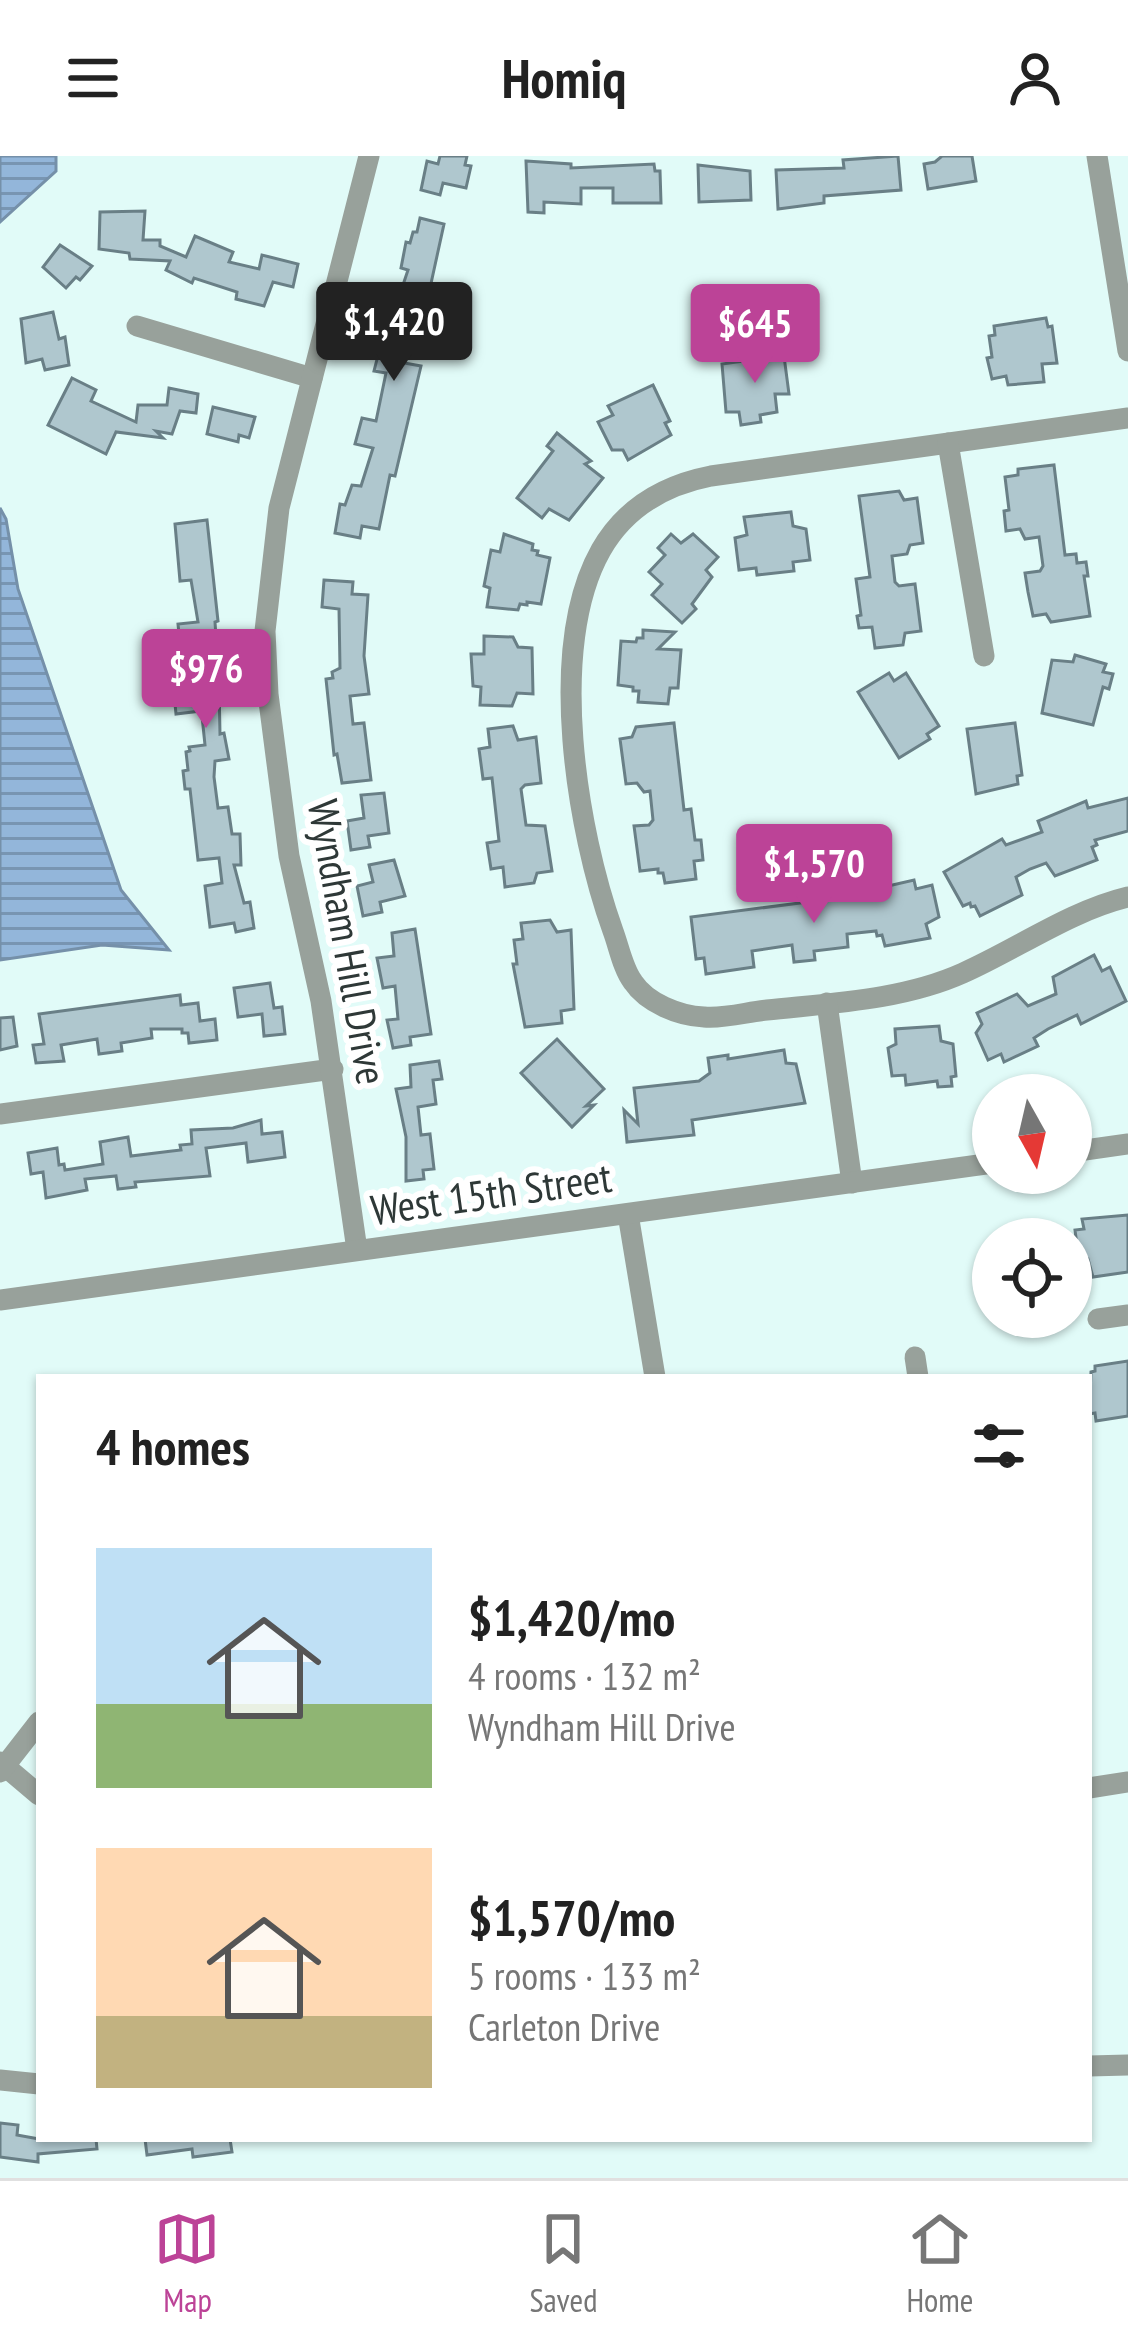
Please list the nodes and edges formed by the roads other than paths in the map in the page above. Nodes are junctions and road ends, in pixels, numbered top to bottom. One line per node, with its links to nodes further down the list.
1 (369, 156): 5 (street, Wyndham Hill Drive)
2 (1097, 156): 4 (street)
3 (137, 326): 5 (street)
4 (1128, 352)
5 (312, 377): 11 (street, Wyndham Hill Drive)
6 (1128, 418): 7 (street)
7 (948, 443): 8 (street); 10 (street)
8 (985, 656)
9 (1128, 897): 10 (street)
10 (827, 1003): 16 (street)
11 (332, 1070): 12 (street); 18 (street, Wyndham Hill Drive)
12 (0, 1114)
13 (1128, 1144): 14 (street)
14 (1092, 1149)
15 (972, 1166): 16 (street, West 15th Street)
16 (852, 1183): 17 (street, West 15th Street)
17 (628, 1214): 18 (street, West 15th Street); 22 (street)
18 (358, 1250): 19 (street, West 15th Street)
19 (0, 1300)
20 (1128, 1315): 21 (street)
21 (1097, 1319)
22 (655, 1374)
23 (36, 1726): 24 (street)
24 (2, 1767): 27 (street)
25 (1128, 1782): 26 (street)
26 (1092, 1788)
27 (36, 1793)
28 (1092, 2066): 29 (street)
29 (1128, 2066)
30 (0, 2080): 31 (street)
31 (36, 2084)

